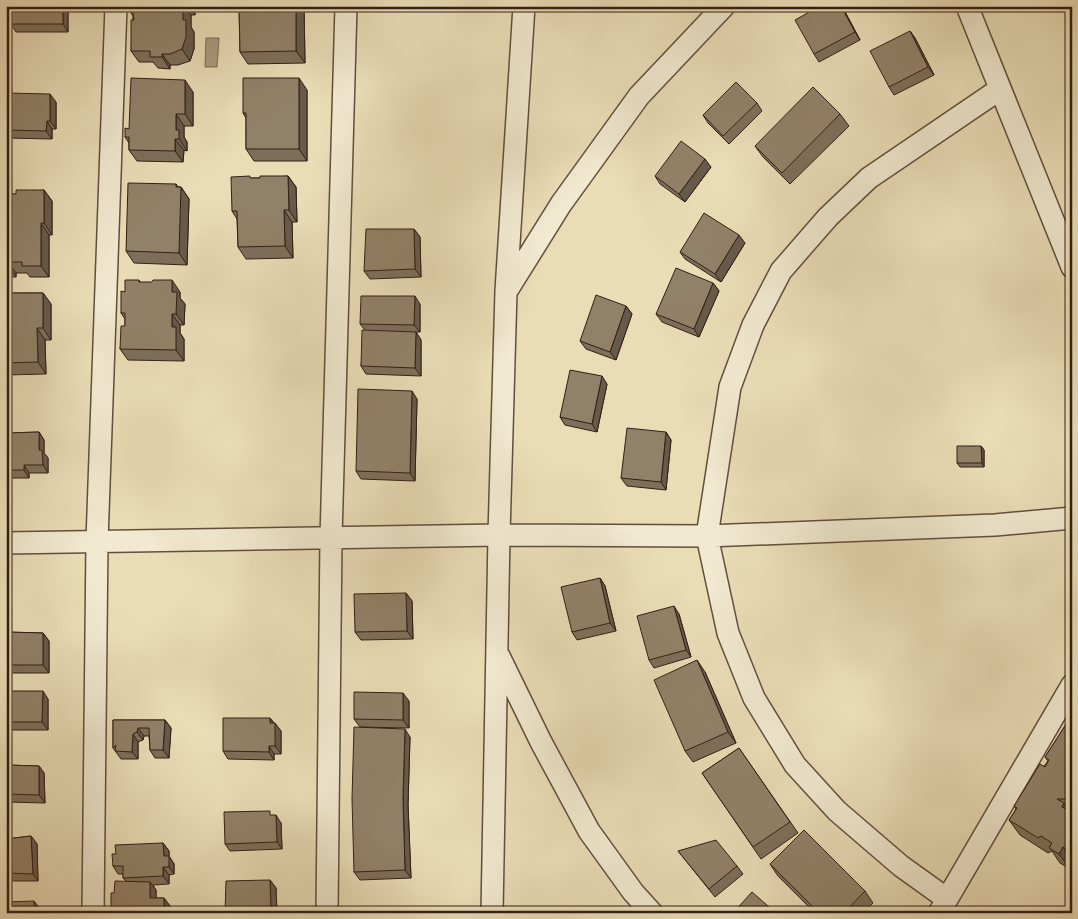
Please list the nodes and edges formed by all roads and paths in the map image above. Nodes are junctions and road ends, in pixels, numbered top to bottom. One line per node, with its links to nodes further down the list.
1 (116, 6): 13 (street)
2 (346, 6): 12 (street)
3 (524, 6): 8 (street)
4 (724, 6): 8 (street)
5 (967, 6): 6 (street)
6 (1000, 88): 7 (street); 11 (street)
7 (1072, 267)
8 (506, 291): 10 (street)
9 (1072, 518): 11 (street)
10 (499, 535): 11 (street); 12 (street); 15 (street)
11 (707, 536): 17 (street)
12 (331, 538): 13 (street); 19 (street)
13 (98, 541): 14 (street); 18 (street)
14 (6, 543)
15 (497, 651): 20 (street); 21 (street)
16 (1072, 685): 17 (street)
17 (943, 906)
18 (93, 913)
19 (327, 913)
20 (492, 913)
21 (652, 913)

